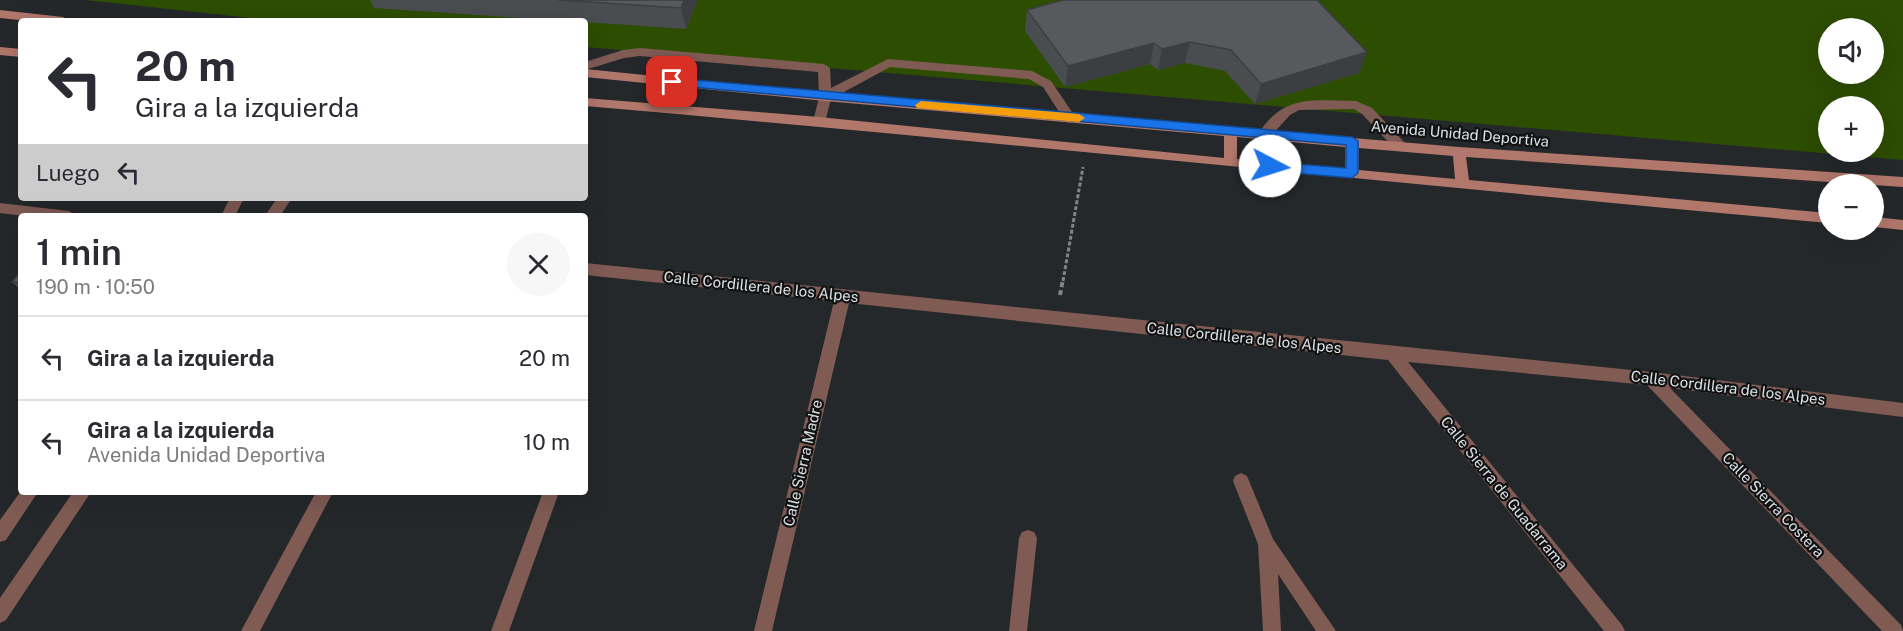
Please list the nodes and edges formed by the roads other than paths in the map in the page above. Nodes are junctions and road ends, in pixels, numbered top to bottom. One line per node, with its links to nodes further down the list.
1 (0, 14): 2 (street)
2 (36, 18)
3 (0, 51): 4 (street)
4 (18, 53)
5 (588, 65): 7 (street)
6 (588, 73): 7 (street, Avenida Unidad Deportiva)
7 (825, 97): 9 (street, Avenida Unidad Deportiva); 9 (street); 10 (street)
8 (588, 102): 10 (street)
9 (1070, 117): 11 (street, Avenida Unidad Deportiva)
10 (819, 122): 16 (street)
11 (1231, 131): 12 (street, Avenida Unidad Deportiva); 16 (street)
12 (1265, 134): 13 (street, Avenida Unidad Deportiva); 14 (street)
13 (1352, 141): 14 (street, Avenida Unidad Deportiva); 17 (street)
14 (1400, 146): 15 (street, Avenida Unidad Deportiva)
15 (1459, 152): 18 (street); 19 (street, Avenida Unidad Deportiva)
16 (1230, 163): 17 (street)
17 (1352, 173): 18 (street)
18 (1462, 182): 22 (street)
19 (1903, 182)
20 (0, 208): 21 (street)
21 (43, 213)
22 (1818, 217)
23 (1884, 223): 24 (street)
24 (1903, 225)
25 (588, 269): 26 (street, Calle Cordillera de los Alpes)
26 (843, 295): 27 (street, Calle Cordillera de los Alpes); 41 (street, Calle Sierra Madre)
27 (1392, 354): 28 (street, Calle Cordillera de los Alpes); 45 (street, Calle Sierra de Guadarrama)
28 (1651, 378): 29 (street, Calle Cordillera de los Alpes); 46 (street, Calle Sierra Costera)
29 (1903, 410)
30 (1241, 481): 37 (street)
31 (28, 495): 35 (street)
32 (81, 495): 38 (street)
33 (323, 495): 39 (street)
34 (550, 495): 40 (street)
35 (0, 534)
36 (1028, 538): 42 (street)
37 (1267, 544): 43 (street); 44 (street)
38 (0, 614)
39 (250, 631)
40 (500, 631)
41 (764, 631)
42 (1018, 631)
43 (1272, 631)
44 (1327, 631)
45 (1616, 631)
46 (1895, 631)

